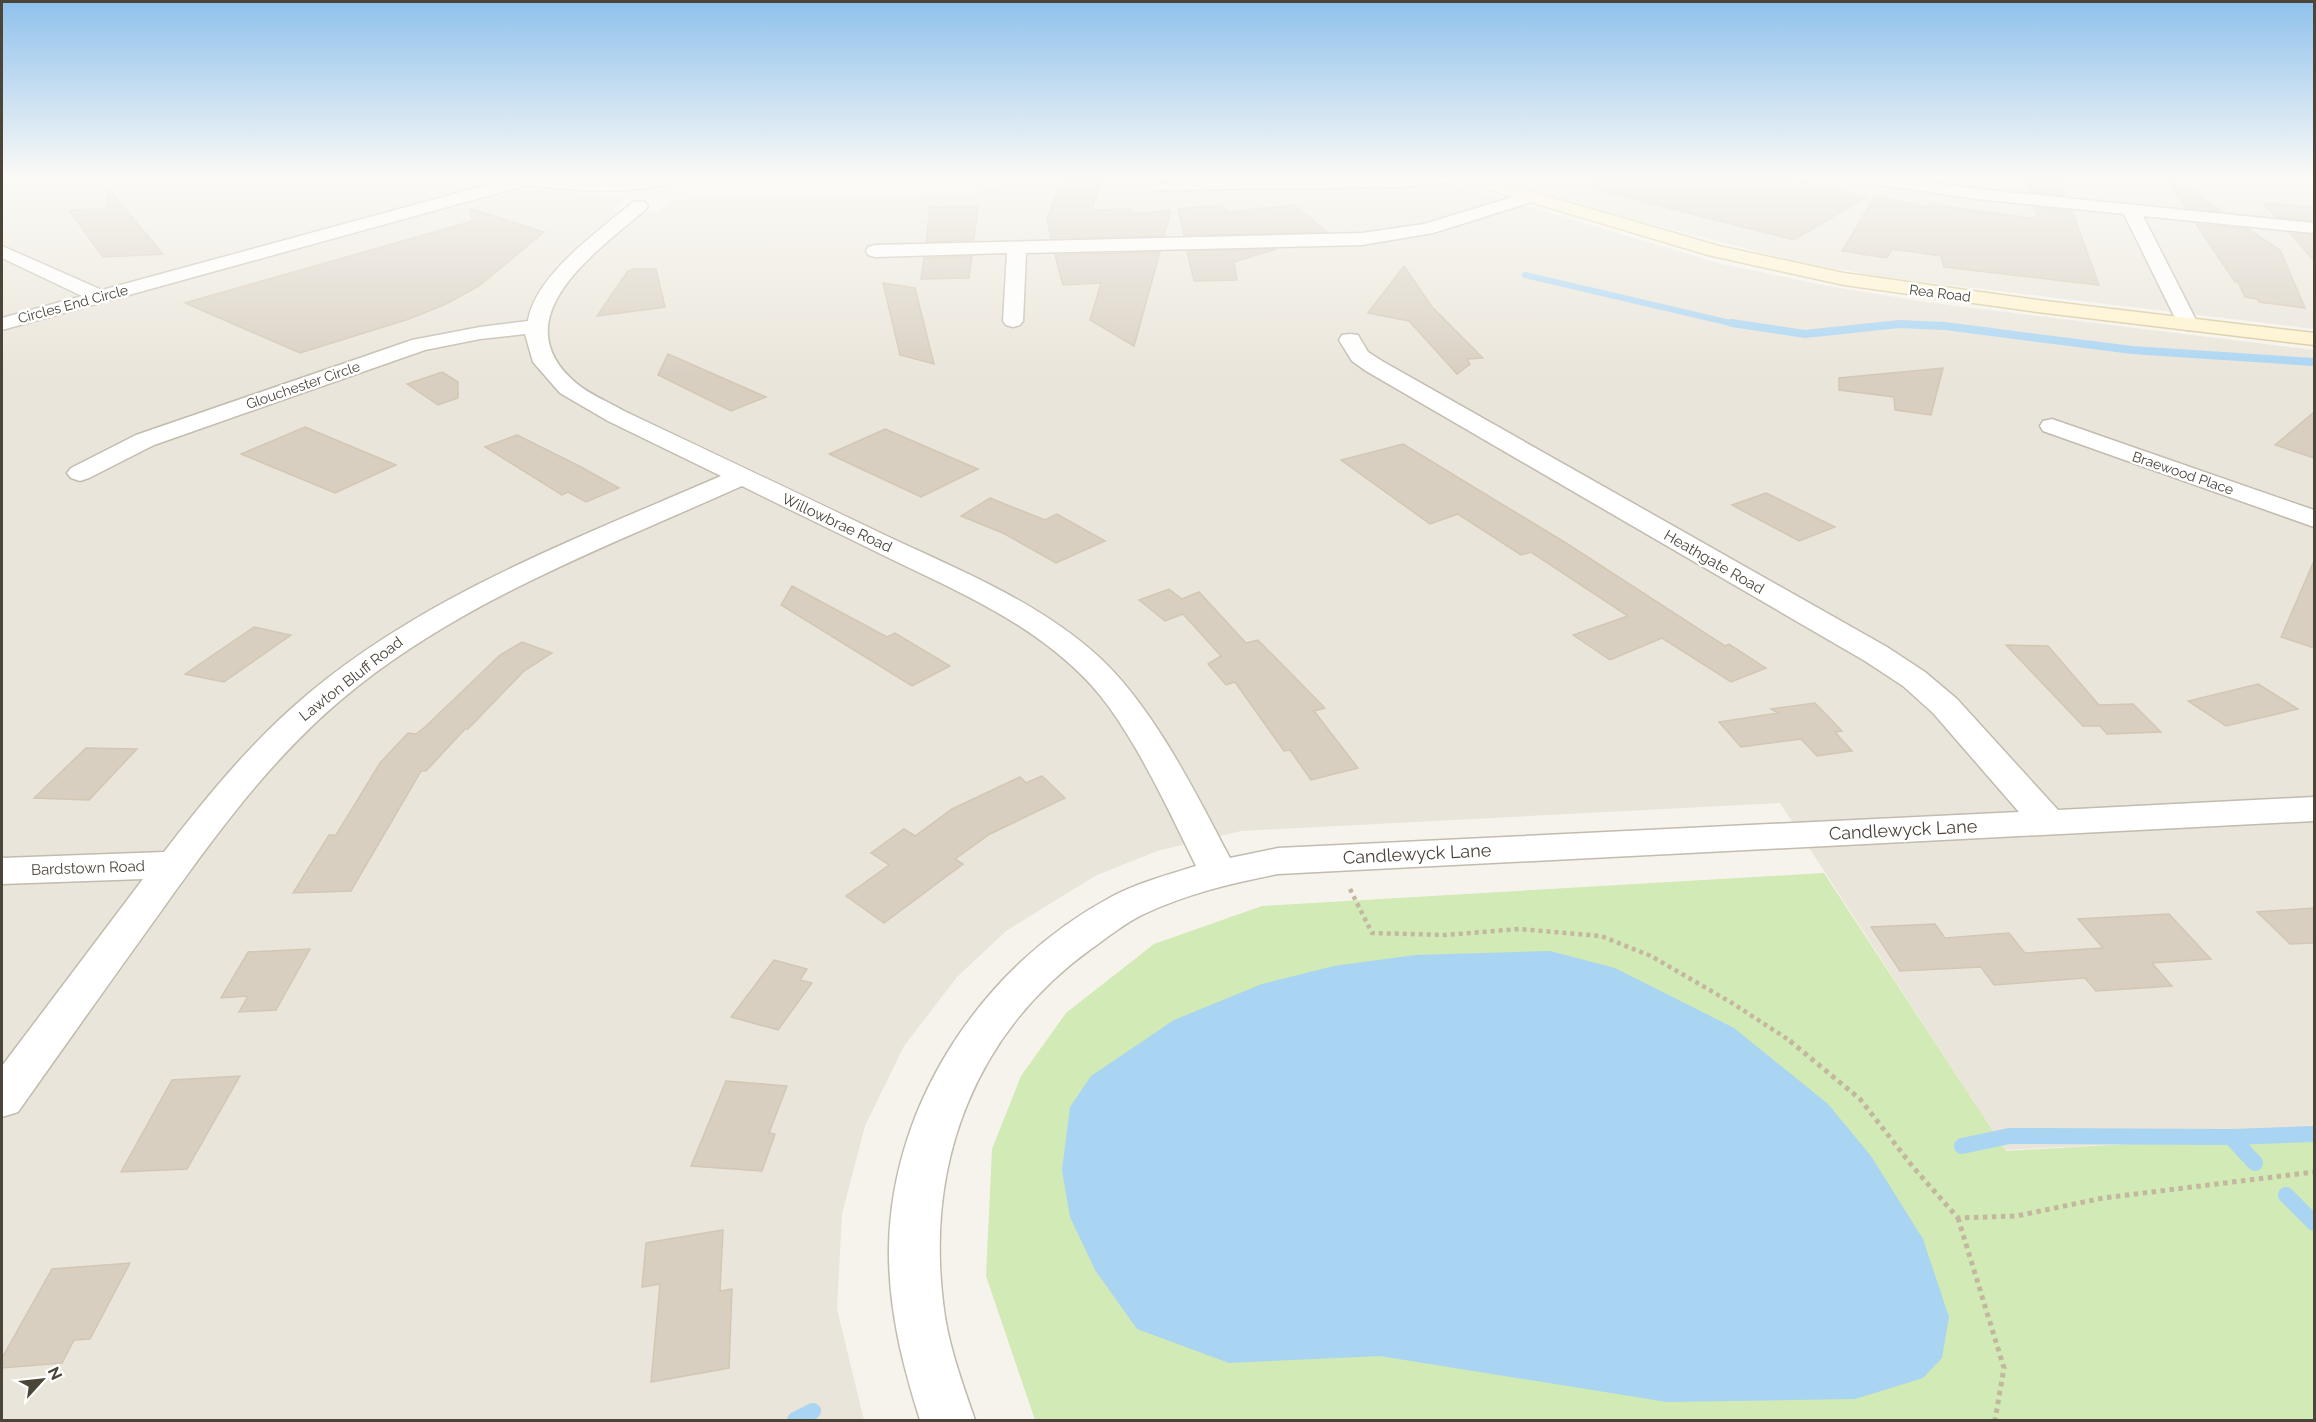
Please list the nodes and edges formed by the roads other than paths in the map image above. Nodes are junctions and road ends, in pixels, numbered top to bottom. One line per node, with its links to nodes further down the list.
1 (286, 245): 9 (street, Circles End Circle)
2 (595, 245): 13 (street, Willowbrae Road)
3 (1112, 245): 6 (street)
4 (1696, 245): 12 (main road, Rea Road)
5 (2149, 245): 12 (street)
6 (1017, 248): 7 (street); 10 (street)
7 (875, 250)
8 (2, 251): 9 (street)
9 (100, 297): 11 (street, Circles End Circle)
10 (1013, 321)
11 (2, 324)
12 (2188, 324): 14 (main road, Rea Road)
13 (536, 326): 17 (street, Glouchester Circle); 18 (street, Willowbrae Road)
14 (2314, 339)
15 (1350, 340): 21 (street, Heathgate Road)
16 (2052, 426): 19 (street, Braewood Place)
17 (80, 473)
18 (741, 477): 22 (street, Lawton Bluff Road); 24 (street, Willowbrae Road)
19 (2314, 519)
20 (2314, 809): 21 (street, Candlewyck Lane)
21 (2049, 823): 24 (street, Candlewyck Lane)
22 (174, 865): 23 (street, Bardstown Road); 25 (street, Lawton Bluff Road)
23 (2, 871)
24 (1218, 872): 26 (street, Candlewyck Lane)
25 (2, 1099)
26 (947, 1420)

